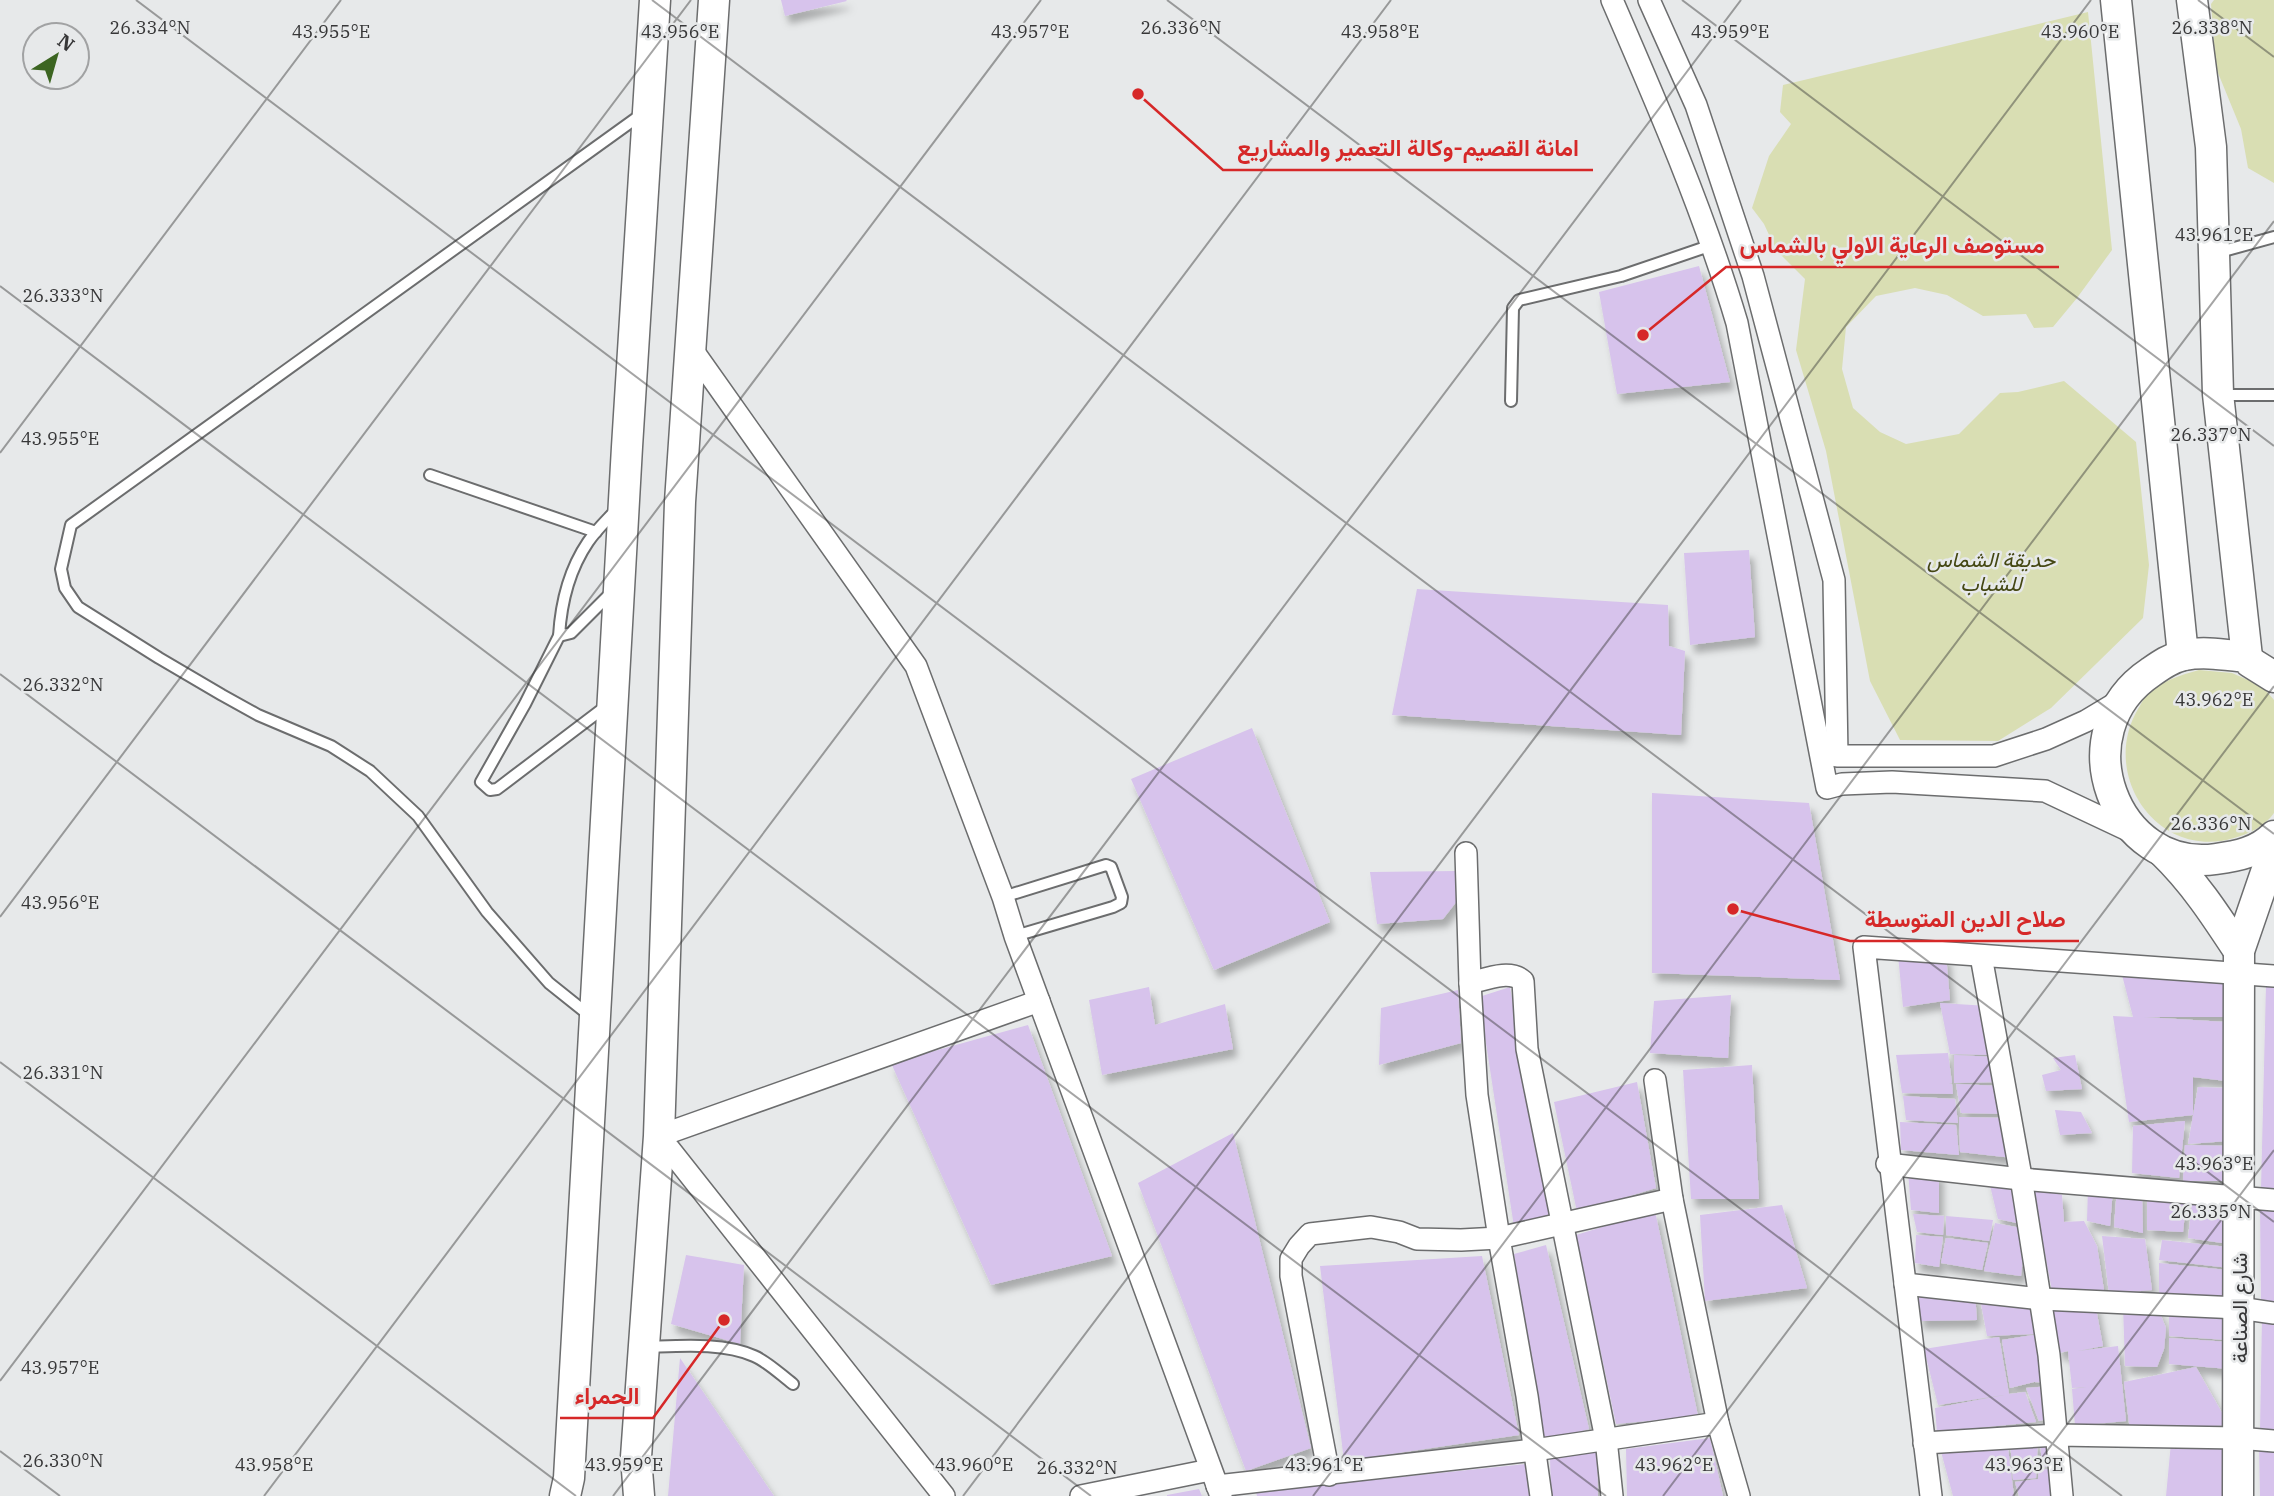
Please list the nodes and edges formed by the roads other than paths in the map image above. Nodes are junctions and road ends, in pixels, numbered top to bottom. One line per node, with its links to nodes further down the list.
1 (655, 0): 7 (street)
2 (714, 0): 11 (street)
3 (1612, 0): 9 (street)
4 (1649, 0): 23 (street)
5 (2116, 0): 20 (street)
6 (2192, 0): 10 (street)
7 (648, 110): 16 (street); 36 (lane)
8 (2274, 237): 10 (lane)
9 (1712, 245): 14 (lane); 26 (street)
10 (2214, 253): 12 (street)
11 (691, 348): 29 (street); 38 (street)
12 (2218, 394): 13 (lane); 21 (street)
13 (2274, 395)
14 (1511, 401)
15 (430, 475): 17 (lane)
16 (624, 502): 17 (lane); 18 (street)
17 (596, 532): 19 (lane)
18 (619, 585): 19 (lane); 24 (street)
19 (559, 636): 24 (lane)
20 (2183, 656): 21 (street); 23 (street)
21 (2247, 657): 22 (street)
22 (2274, 677)
23 (2121, 700): 26 (street)
24 (612, 701): 36 (street)
25 (2274, 836): 26 (street)
26 (2151, 843): 32 (street)
27 (2274, 849): 32 (street)
28 (1466, 853): 34 (street)
29 (1003, 897): 30 (street); 30 (lane)
30 (1015, 936): 35 (street)
31 (1981, 956): 32 (street); 39 (street); 40 (street)
32 (2240, 963): 33 (street); 41 (street, شارع الصناعة)
33 (2274, 976)
34 (1470, 983): 44 (street); 45 (street)
35 (1039, 1001): 38 (street); 61 (street)
36 (594, 1019): 62 (street)
37 (1655, 1080): 42 (street)
38 (659, 1136): 50 (street); 65 (street)
39 (1889, 1165): 40 (street); 46 (street)
40 (2021, 1179): 41 (street); 47 (street)
41 (2239, 1196): 43 (street); 48 (street, شارع الصناعة)
42 (1672, 1199): 44 (street); 52 (street)
43 (2274, 1199)
44 (1562, 1223): 45 (street); 55 (street)
45 (1499, 1238): 58 (street); 60 (street)
46 (1905, 1284): 47 (street); 57 (street)
47 (2040, 1299): 48 (street); 53 (street)
48 (2239, 1308): 49 (street); 54 (street, شارع الصناعة)
49 (2274, 1313)
50 (643, 1348): 51 (lane); 59 (street)
51 (793, 1384)
52 (1718, 1423): 55 (street); 69 (street)
53 (2057, 1435): 54 (street); 57 (street); 71 (street)
54 (2238, 1438): 56 (street); 72 (street, شارع الصناعة)
55 (1606, 1439): 58 (street); 68 (street)
56 (2274, 1441)
57 (1924, 1443): 70 (street)
58 (1534, 1450): 60 (street); 67 (street)
59 (636, 1457): 63 (street); 64 (street)
60 (1329, 1475): 61 (street)
61 (1216, 1484): 66 (street)
62 (568, 1490)
63 (622, 1496)
64 (639, 1496)
65 (944, 1496)
66 (1081, 1496)
67 (1541, 1496)
68 (1612, 1496)
69 (1739, 1496)
70 (1931, 1496)
71 (2063, 1496)
72 (2238, 1496)

